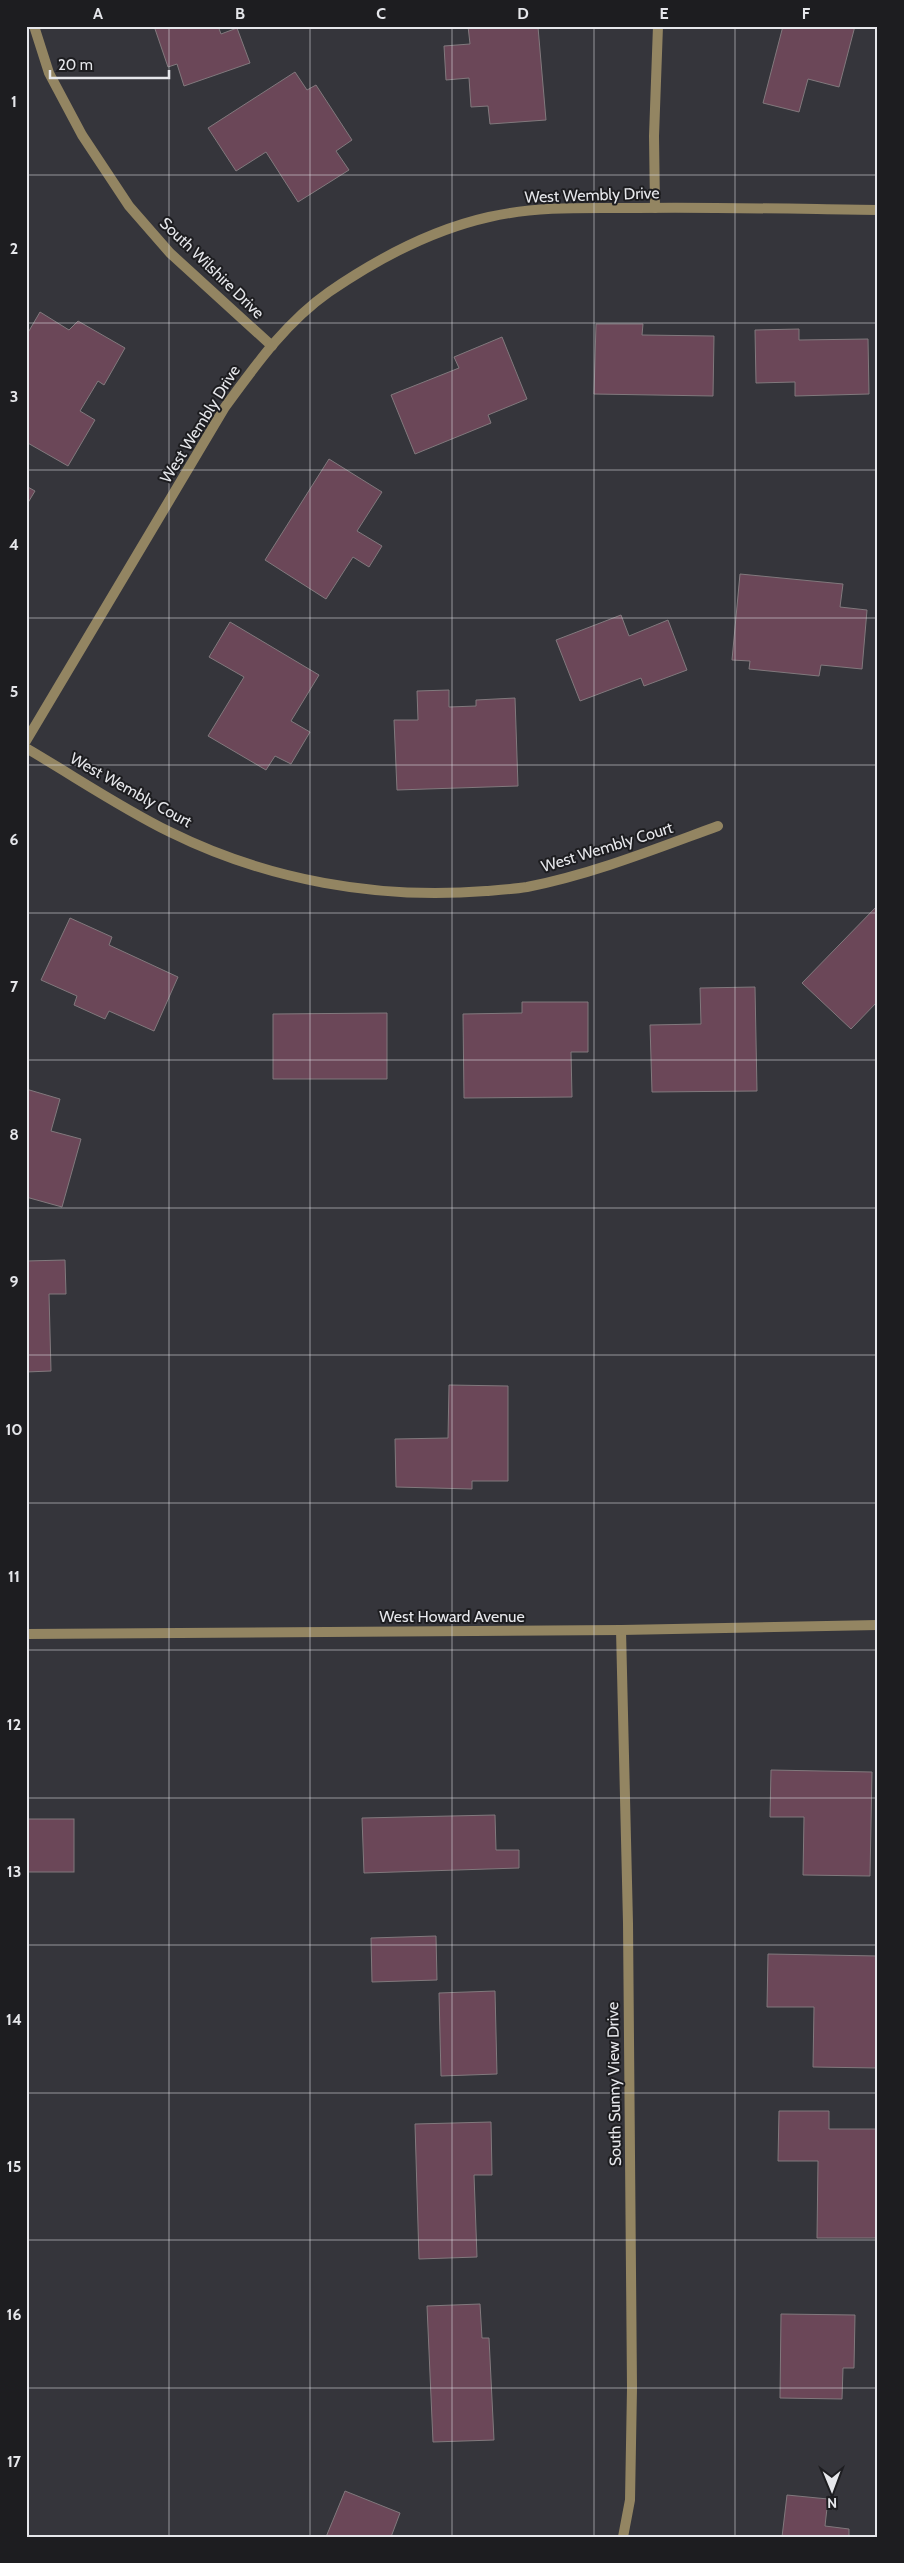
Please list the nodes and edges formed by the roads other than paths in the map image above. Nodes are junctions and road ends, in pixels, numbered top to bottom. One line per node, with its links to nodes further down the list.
1 (34, 26): 5 (street, South Wilshire Drive)
2 (658, 26): 3 (street)
3 (655, 208): 4 (street, West Wembly Drive); 5 (street, West Wembly Drive)
4 (878, 210)
5 (272, 346): 6 (street, West Wembly Drive)
6 (26, 741)
7 (26, 748): 8 (street, West Wembly Court)
8 (718, 826)
9 (878, 1625): 10 (street, West Howard Avenue)
10 (621, 1630): 11 (street, West Howard Avenue); 12 (street, South Sunny View Drive)
11 (26, 1634)
12 (623, 2537)

